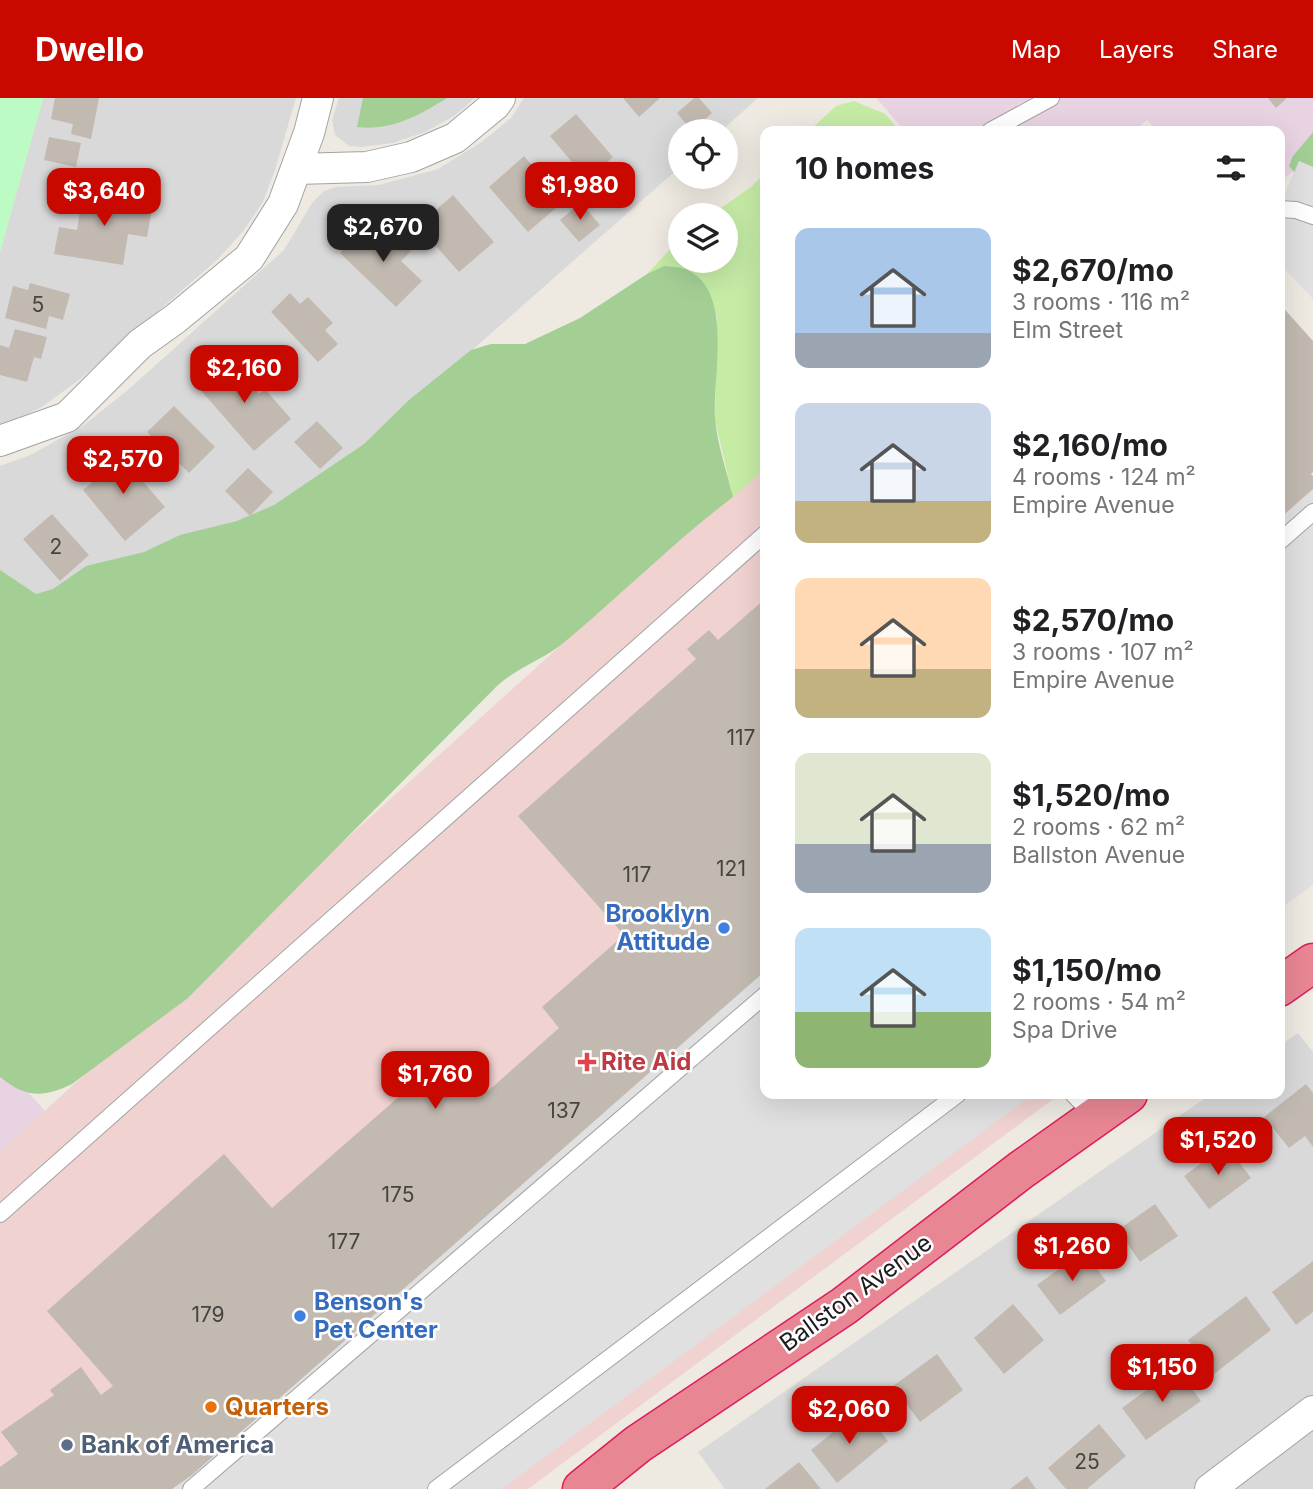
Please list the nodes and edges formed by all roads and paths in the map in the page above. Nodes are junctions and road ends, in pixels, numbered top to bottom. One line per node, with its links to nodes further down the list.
1 (318, 98): 5 (street)
2 (500, 98): 5 (street)
3 (1051, 98): 4 (lane)
4 (999, 126)
5 (296, 169): 8 (street)
6 (1285, 209): 7 (lane)
7 (1313, 216)
8 (0, 442)
9 (1313, 512): 10 (lane)
10 (1285, 537)
11 (760, 538): 16 (lane)
12 (760, 999): 18 (lane)
13 (951, 1099): 19 (lane)
14 (1108, 1099): 15 (highway, Ballston Avenue)
15 (1084, 1105): 20 (highway, Ballston Avenue)
16 (0, 1214)
17 (1313, 1411): 21 (street)
18 (191, 1489)
19 (436, 1489)
20 (582, 1489)
21 (1210, 1489)

